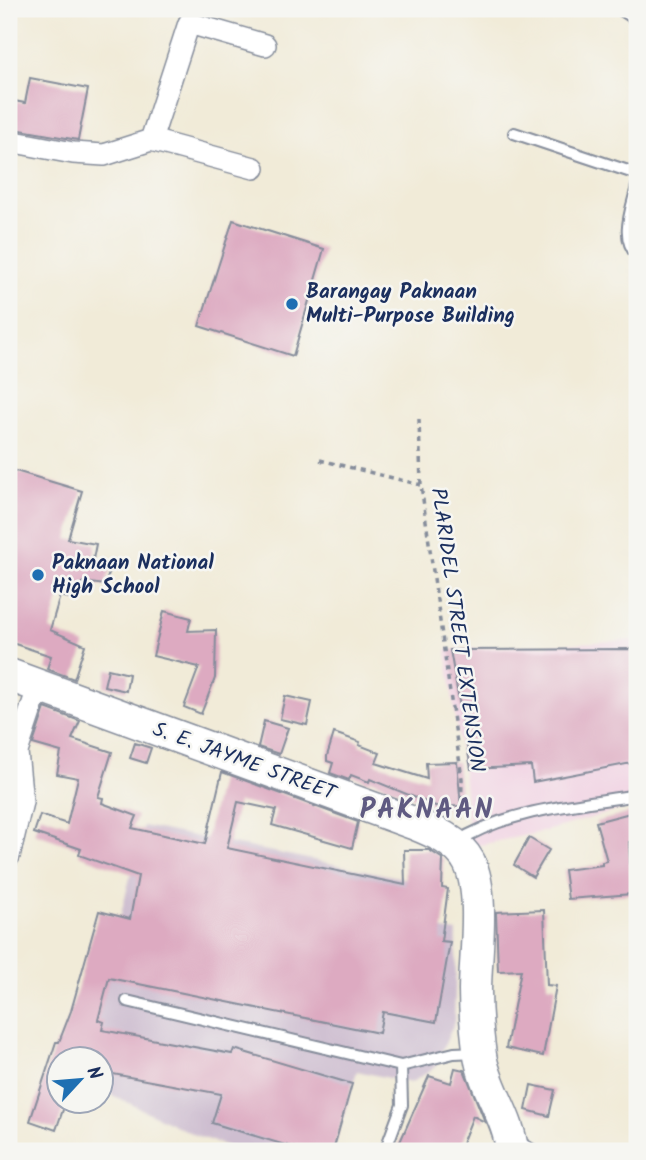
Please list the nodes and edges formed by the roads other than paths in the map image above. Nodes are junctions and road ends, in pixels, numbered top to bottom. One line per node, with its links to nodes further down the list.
1 (620, 9): 2 (lane)
2 (637, 20)
3 (265, 45): 5 (street)
4 (514, 133): 8 (lane)
5 (151, 140): 6 (street); 7 (street)
6 (9, 141)
7 (254, 168)
8 (637, 174)
9 (637, 186): 10 (lane)
10 (637, 255)
11 (9, 675): 12 (street, S. E. JAYME STREET)
12 (39, 685): 14 (street, S. E. JAYME STREET); 15 (street)
13 (637, 795): 14 (lane)
14 (452, 843): 17 (street)
15 (9, 856)
16 (127, 1001): 18 (lane)
17 (479, 1052): 18 (lane); 19 (street)
18 (401, 1066): 20 (lane)
19 (519, 1146)
20 (385, 1151)

